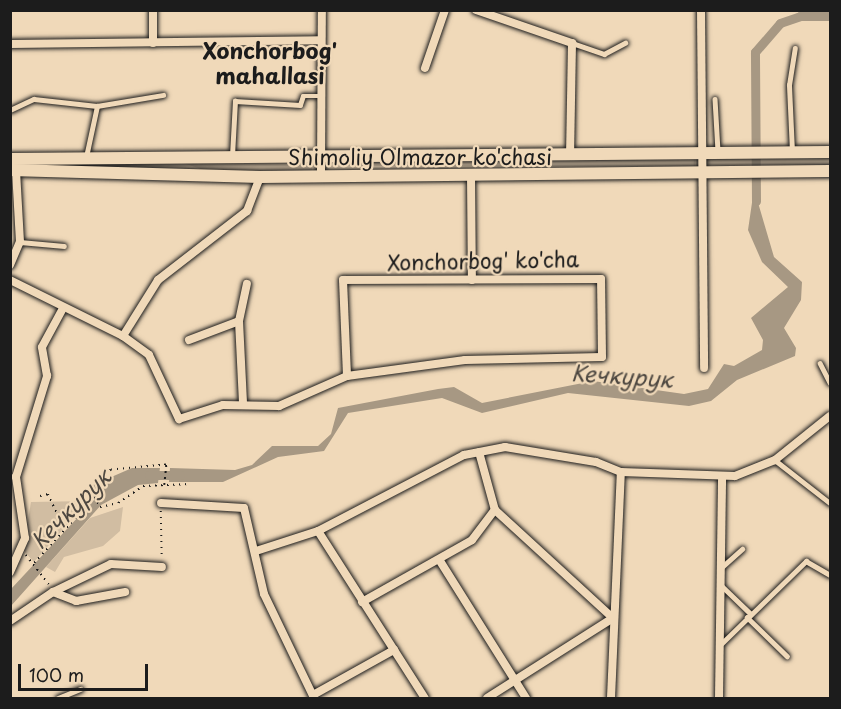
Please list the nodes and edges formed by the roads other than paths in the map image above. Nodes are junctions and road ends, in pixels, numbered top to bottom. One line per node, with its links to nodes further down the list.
1 (153, 10): 7 (street)
2 (322, 10): 6 (street)
3 (445, 10): 12 (street)
4 (476, 10): 8 (street)
5 (700, 10): 21 (street)
6 (321, 40): 7 (street); 14 (street)
7 (153, 42): 10 (street)
8 (572, 43): 9 (lane); 23 (street)
9 (625, 43)
10 (10, 44)
11 (795, 48): 20 (lane)
12 (425, 68)
13 (163, 95): 16 (lane)
14 (321, 96): 22 (street); 24 (lane)
15 (715, 99): 19 (lane)
16 (97, 106): 17 (lane); 25 (lane)
17 (10, 110)
18 (831, 152): 20 (main road, Shimoliy Olmazor ko'chasi)
19 (718, 153): 20 (main road, Shimoliy Olmazor ko'chasi); 21 (main road, Shimoliy Olmazor ko'chasi)
20 (792, 153)
21 (702, 154): 23 (main road, Shimoliy Olmazor ko'chasi); 29 (street)
22 (320, 155): 23 (main road, Shimoliy Olmazor ko'chasi); 24 (main road, Shimoliy Olmazor ko'chasi); 31 (street)
23 (570, 155)
24 (232, 156): 25 (main road, Shimoliy Olmazor ko'chasi)
25 (86, 158): 26 (main road, Shimoliy Olmazor ko'chasi)
26 (70, 163): 27 (main road, Shimoliy Olmazor ko'chasi); 32 (main road, Shimoliy Olmazor ko'chasi)
27 (12, 166): 33 (street)
28 (831, 171): 29 (main road, Shimoliy Olmazor ko'chasi)
29 (699, 173): 30 (main road, Shimoliy Olmazor ko'chasi); 44 (street)
30 (471, 175): 31 (main road, Shimoliy Olmazor ko'chasi); 37 (street)
31 (321, 176): 32 (main road, Shimoliy Olmazor ko'chasi)
32 (260, 177): 41 (street)
33 (20, 242): 34 (lane); 35 (street)
34 (64, 246)
35 (10, 265)
36 (10, 280): 39 (street)
37 (472, 280): 45 (street, Xonchorbog' ko'cha); 45 (street, Xonchorbog' ko'cha)
38 (247, 284): 40 (street)
39 (62, 310): 41 (street); 62 (street)
40 (239, 321): 42 (street); 47 (street)
41 (123, 336): 47 (street, Xonchorbog' ko'cha)
42 (189, 340)
43 (820, 363): 46 (lane)
44 (705, 368)
45 (347, 376): 47 (street, Xonchorbog' ko'cha)
46 (831, 383)
47 (243, 404)
48 (831, 416): 50 (street)
49 (479, 452): 51 (street); 55 (street); 56 (street)
50 (775, 460): 52 (street); 54 (lane)
51 (621, 472): 52 (street); 69 (street)
52 (722, 476): 61 (street)
53 (161, 503): 58 (street)
54 (831, 503)
55 (495, 510): 59 (street); 69 (street)
56 (318, 531): 58 (street); 67 (street)
57 (742, 549): 61 (lane)
58 (256, 551): 76 (street)
59 (440, 561): 67 (street); 74 (street)
60 (162, 567): 65 (street)
61 (720, 569): 64 (street)
62 (10, 572)
63 (831, 575): 68 (lane)
64 (720, 584): 68 (lane); 71 (street)
65 (53, 592): 66 (street); 70 (street)
66 (124, 592)
67 (362, 602): 72 (street)
68 (748, 615): 71 (lane); 73 (lane)
69 (613, 618): 74 (street); 81 (street)
70 (10, 621)
71 (718, 647): 82 (street)
72 (394, 650): 76 (street); 78 (street)
73 (787, 656)
74 (515, 681): 79 (street); 80 (street)
75 (80, 689): 77 (lane)
76 (313, 697)
77 (58, 699)
78 (425, 699)
79 (488, 699)
80 (526, 699)
81 (611, 699)
82 (719, 699)

